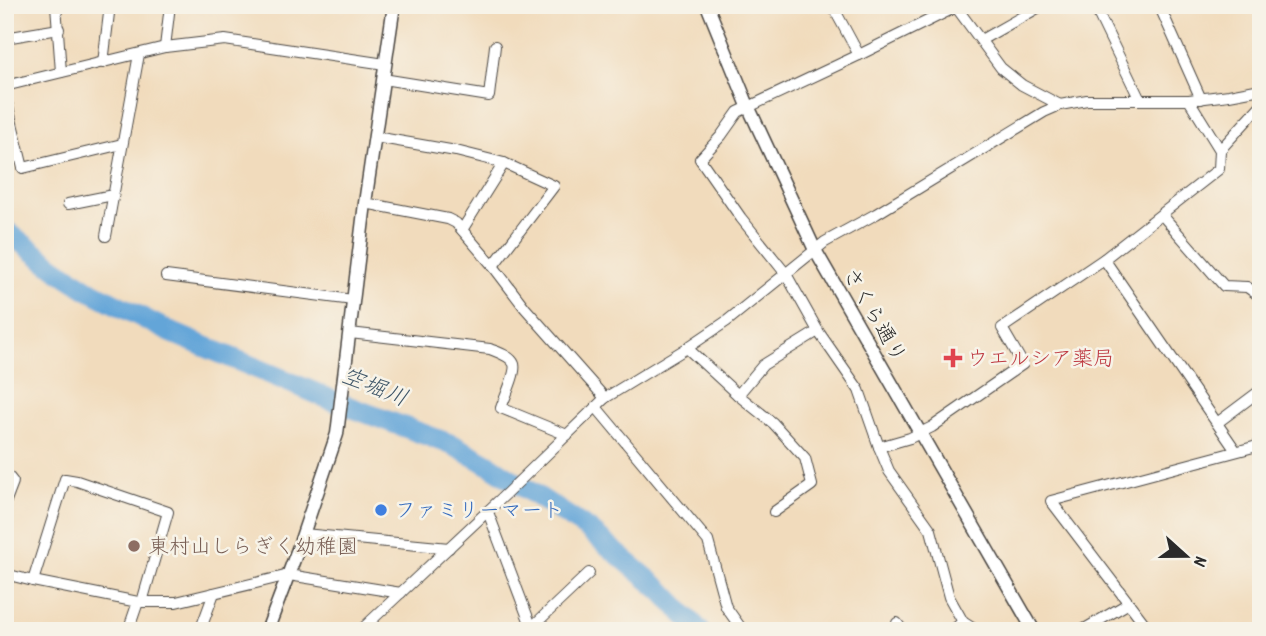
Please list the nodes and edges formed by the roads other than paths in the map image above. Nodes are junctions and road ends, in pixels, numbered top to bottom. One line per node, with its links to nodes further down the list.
1 (57, 5): 11 (street)
2 (110, 5): 18 (street)
3 (170, 5): 15 (street)
4 (394, 5): 19 (street)
5 (707, 5): 30 (street, さくら通り)
6 (832, 5): 17 (street)
7 (1043, 5): 13 (street)
8 (1094, 5): 26 (street)
9 (1159, 5): 25 (street)
10 (958, 6): 13 (street); 17 (street)
11 (58, 29): 12 (street); 20 (street)
12 (5, 38)
13 (981, 40): 28 (street)
14 (495, 46): 21 (street)
15 (165, 47): 16 (street); 19 (street)
16 (139, 54): 18 (street); 32 (street)
17 (859, 55): 30 (street)
18 (103, 63): 20 (street)
19 (386, 64): 21 (street)
20 (61, 72): 22 (street)
21 (383, 79): 31 (street)
22 (5, 86)
23 (1261, 89): 25 (street)
24 (5, 95): 32 (street)
25 (1201, 99): 27 (street)
26 (1140, 100): 27 (street); 28 (street)
27 (1189, 100): 33 (street)
28 (1060, 104): 41 (street)
29 (1261, 105): 33 (street)
30 (748, 106): 41 (street, さくら通り); 44 (street)
31 (375, 137): 34 (street); 36 (street)
32 (122, 144): 35 (street)
33 (1220, 150): 38 (street)
34 (504, 163): 39 (street); 43 (street)
35 (113, 195): 37 (street); 40 (street)
36 (365, 203): 39 (street); 47 (street)
37 (68, 204)
38 (1162, 215): 42 (street); 46 (street)
39 (462, 230): 43 (street)
40 (106, 236)
41 (815, 250): 44 (street); 56 (street, さくら通り)
42 (1104, 259): 55 (street); 56 (street)
43 (493, 266): 53 (street)
44 (786, 274): 48 (street); 50 (street)
45 (166, 276): 47 (street)
46 (1261, 297)
47 (353, 300): 49 (street)
48 (818, 331): 52 (street); 59 (street)
49 (350, 333): 57 (street); 65 (street)
50 (687, 348): 52 (street); 53 (street)
51 (1261, 390): 55 (street)
52 (738, 395): 64 (street)
53 (605, 398): 54 (street)
54 (596, 407): 57 (street); 83 (street)
55 (1217, 423): 60 (street)
56 (920, 432): 59 (street); 86 (street, さくら通り)
57 (567, 435): 63 (street)
58 (1261, 445): 60 (street)
59 (879, 447): 76 (street)
60 (1236, 450): 75 (street)
61 (5, 472): 62 (street)
62 (5, 503)
63 (488, 512): 66 (street); 77 (street)
64 (774, 512)
65 (304, 534): 66 (street); 69 (street)
66 (449, 548): 73 (street)
67 (589, 573): 77 (street)
68 (8, 575): 70 (street); 71 (street)
69 (289, 575): 72 (street); 73 (street); 80 (street)
70 (33, 581): 74 (street); 74 (street)
71 (5, 587)
72 (214, 593): 74 (street); 79 (street)
73 (401, 593): 81 (street)
74 (140, 602): 78 (street)
75 (1129, 603): 87 (street); 88 (street)
76 (963, 622): 84 (street); 85 (street)
77 (532, 629): 82 (street)
78 (128, 631)
79 (200, 631)
80 (267, 631)
81 (360, 631)
82 (521, 631)
83 (743, 631)
84 (951, 631)
85 (976, 631)
86 (1034, 631)
87 (1081, 631)
88 (1150, 631)

